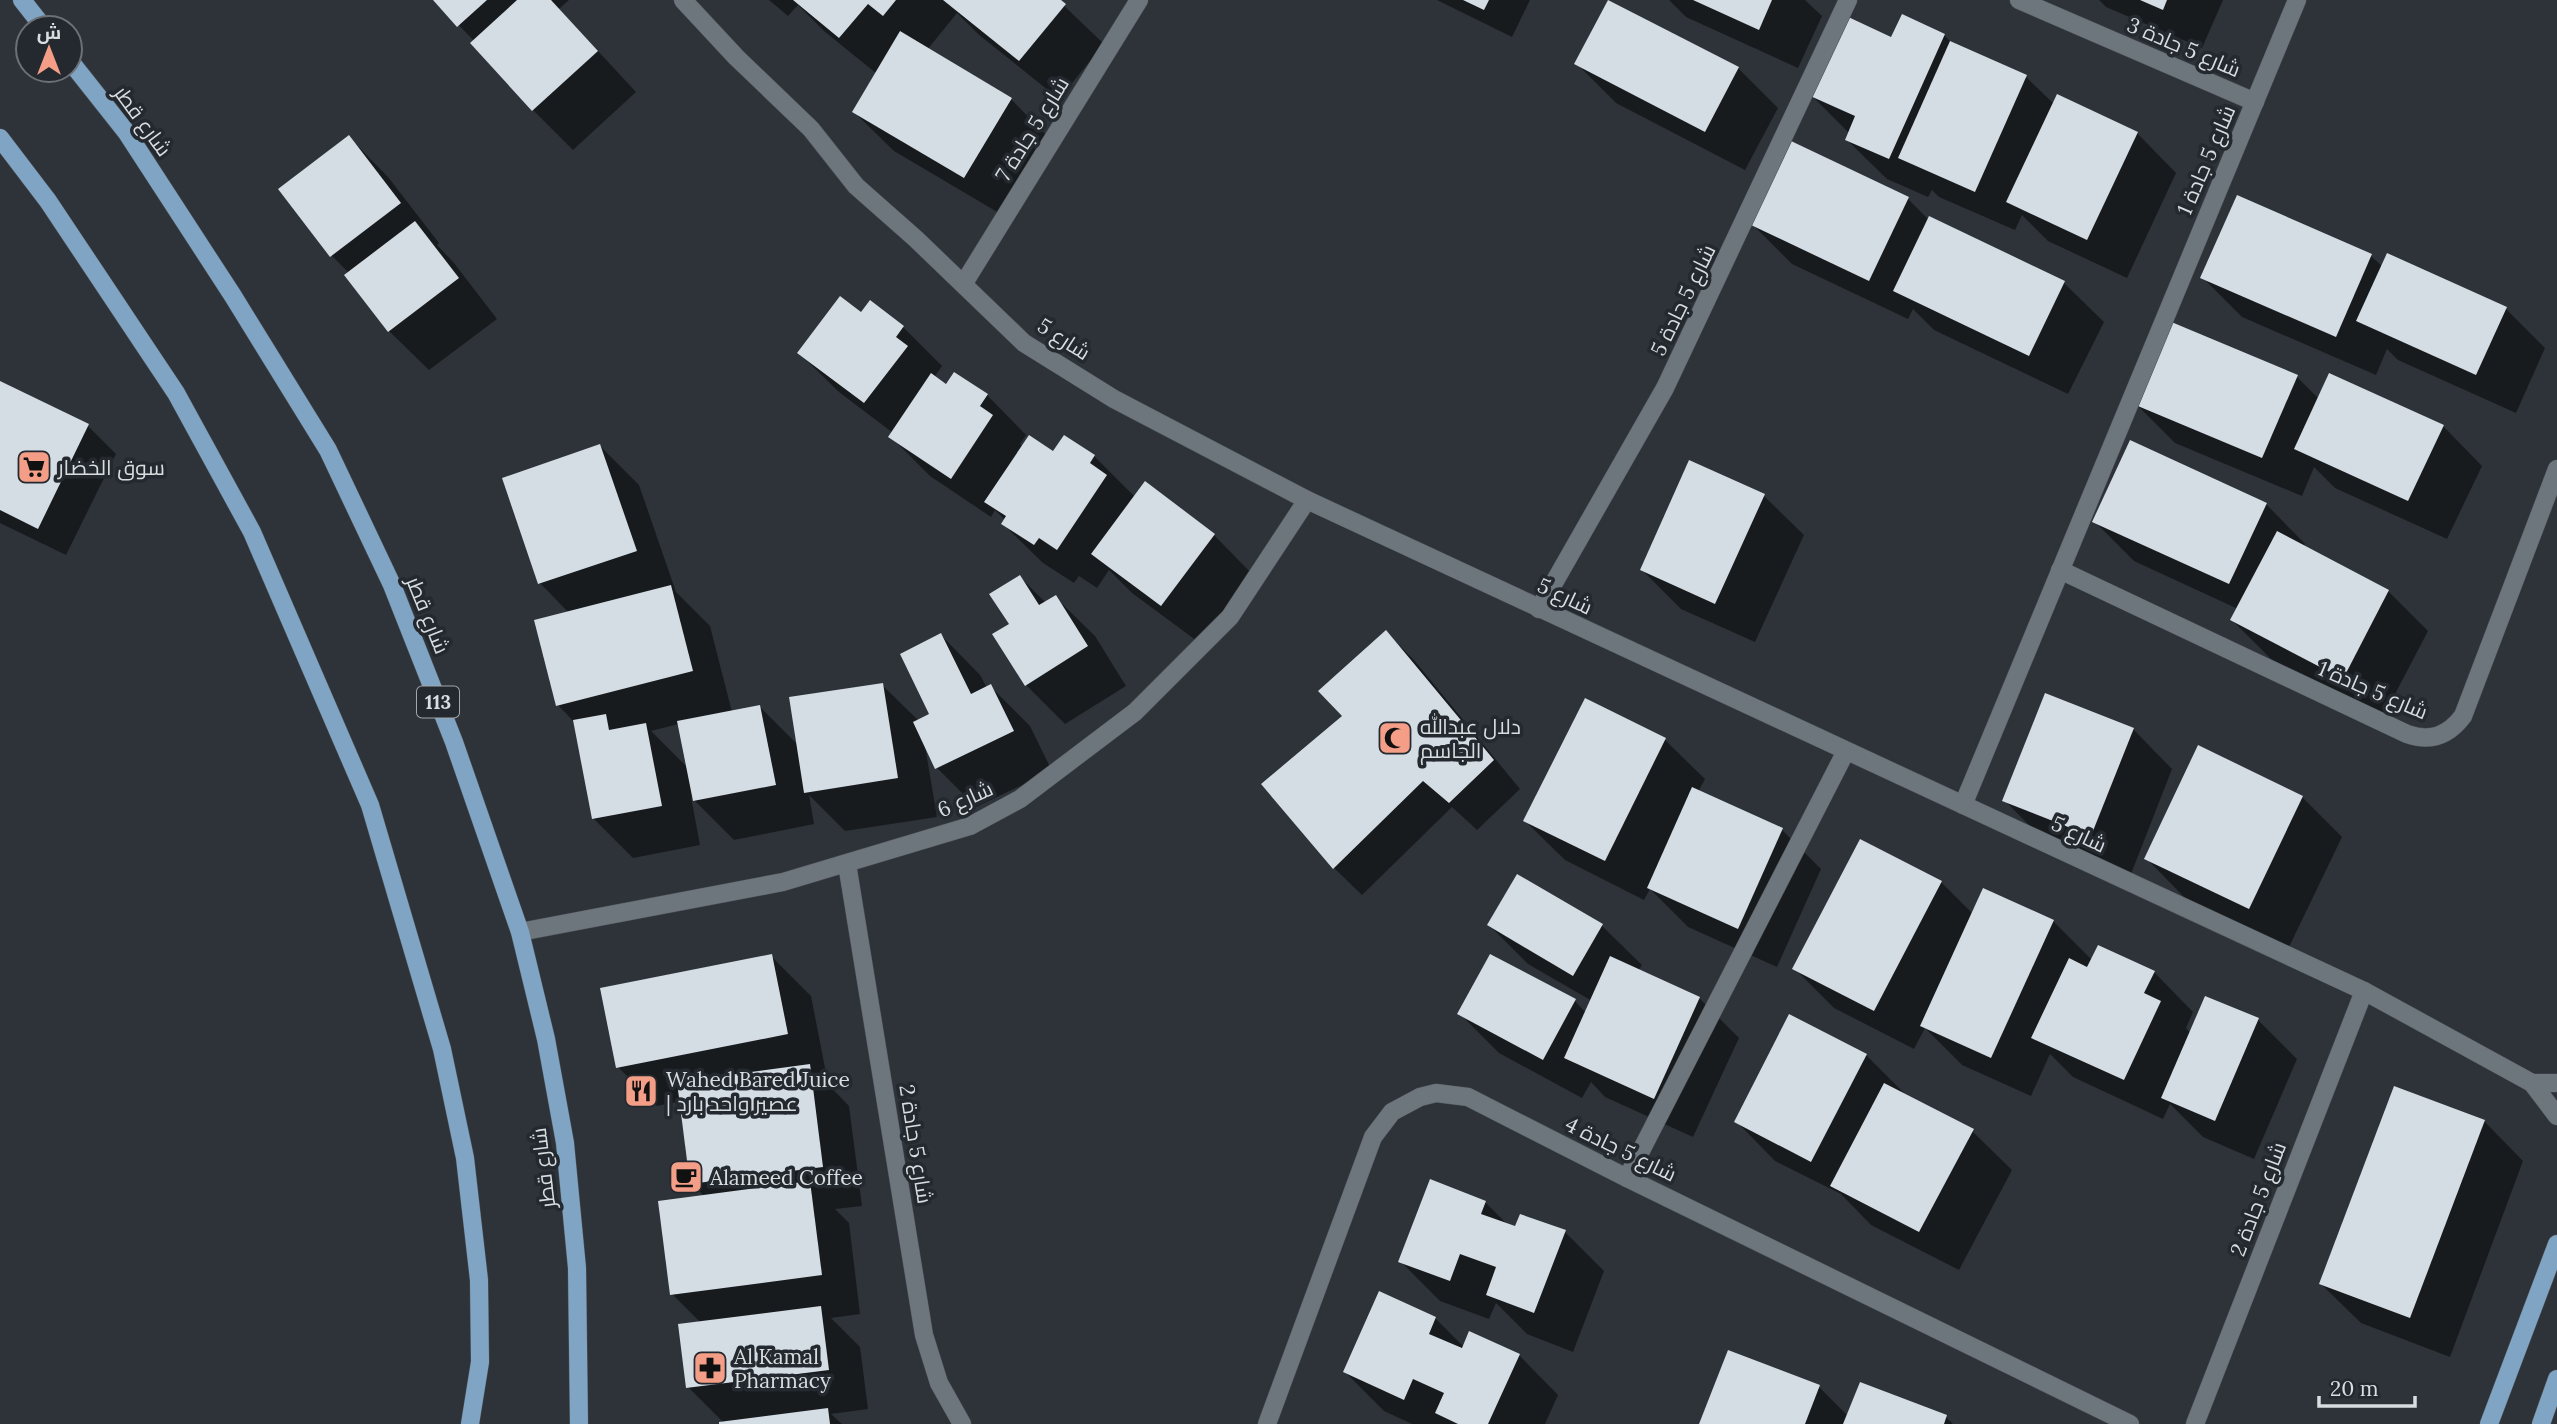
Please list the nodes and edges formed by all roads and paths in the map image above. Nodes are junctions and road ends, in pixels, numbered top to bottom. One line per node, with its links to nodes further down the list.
1 (22, 0): 7 (main road)
2 (683, 0): 11 (street, شارع 5)
3 (1139, 0): 11 (street, شارع 5 جادة 7)
4 (1848, 0): 15 (street, شارع 5 جادة 5)
5 (2019, 0): 9 (street, شارع 5 جادة 3)
6 (2297, 0): 9 (street, شارع 5 جادة 1)
7 (33, 14)
8 (84, 79): 19 (main road, شارع قطر / 113)
9 (2255, 102): 14 (street, شارع 5 جادة 1)
10 (0, 138): 27 (main road)
11 (964, 283): 13 (street, شارع 5)
12 (2557, 469): 14 (street, شارع 5 جادة 1)
13 (1307, 500): 15 (street, شارع 5); 18 (street, شارع 6)
14 (2060, 570): 17 (street, شارع 5 جادة 1)
15 (1539, 609): 16 (street, شارع 5)
16 (1846, 751): 17 (street, شارع 5); 24 (street)
17 (1963, 805): 20 (street, شارع 5)
18 (847, 864): 19 (street, شارع 6); 29 (street, شارع 5 جادة 2)
19 (520, 932): 28 (main road, شارع قطر / 113)
20 (2364, 991): 21 (street, شارع 5); 32 (street, شارع 5 جادة 2)
21 (2532, 1083): 22 (street, شارع 5); 23 (street, شارع 5)
22 (2557, 1083)
23 (2557, 1116)
24 (1627, 1178): 30 (street, شارع 5 جادة 4); 31 (street, شارع 5 جادة 4)
25 (2557, 1244): 33 (main road)
26 (2557, 1379): 34 (main road)
27 (470, 1424)
28 (579, 1424)
29 (962, 1424)
30 (1267, 1424)
31 (2130, 1424)
32 (2195, 1424)
33 (2490, 1424)
34 (2541, 1424)

